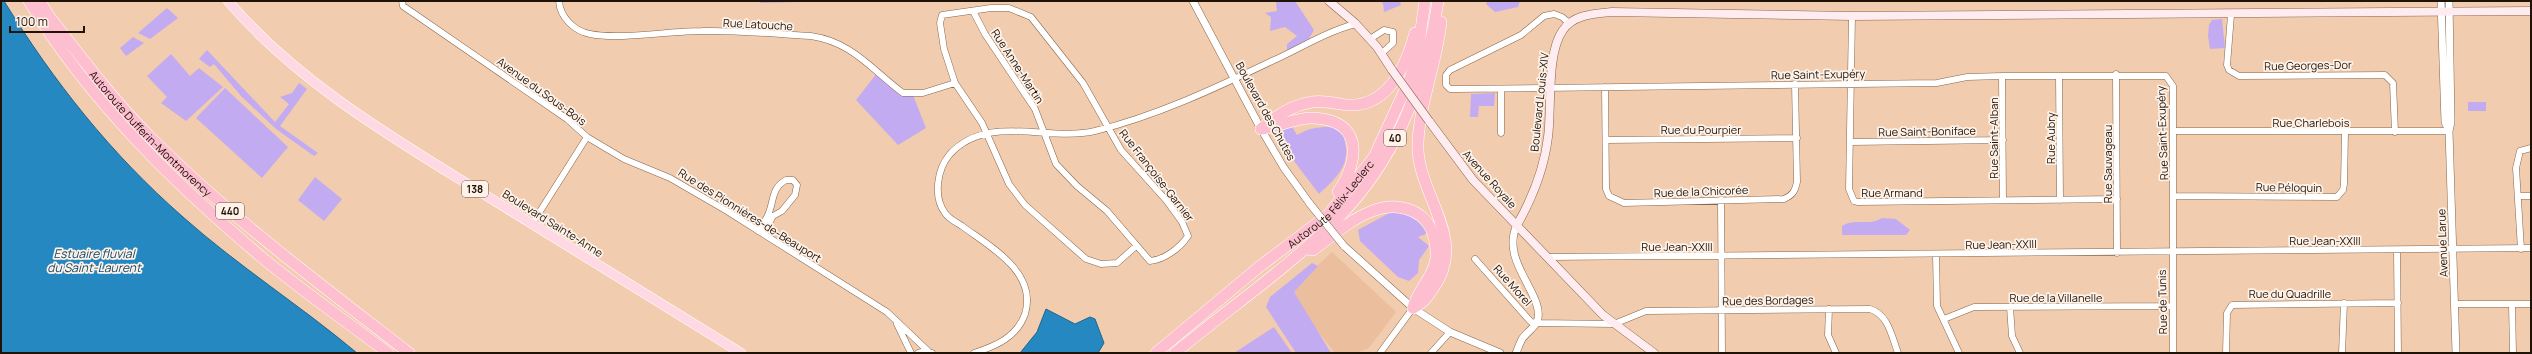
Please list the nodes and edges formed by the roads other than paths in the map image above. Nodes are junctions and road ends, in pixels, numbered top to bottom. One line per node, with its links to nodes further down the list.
1 (29, 1): 69 (highway, Autoroute Dufferin-Montmorency / 440)
2 (40, 1): 88 (highway, Autoroute Dufferin-Montmorency / 440)
3 (228, 1): 53 (main road, Boulevard Sainte-Anne / 138)
4 (402, 1): 40 (street, Avenue du Sous-Bois)
5 (559, 1): 25 (street, Rue Latouche)
6 (1193, 1): 24 (street, Boulevard des Chutes)
7 (1330, 1): 18 (main road, Avenue Royale)
8 (1438, 1): 59 (highway, Autoroute Félix-Leclerc / 40); 77 (highway)
9 (2441, 1): 14 (street, Avenue Larue)
10 (2449, 1): 14 (street, Avenue Larue)
11 (1425, 5): 32 (highway); 56 (highway, Autoroute Félix-Leclerc / 40)
12 (974, 11): 25 (street); 31 (street); 37 (street, Rue Anne-Martin)
13 (2531, 11): 14 (main road)
14 (2445, 12): 15 (main road); 34 (street, Avenue Larue)
15 (2231, 15): 16 (main road); 36 (street, Rue Georges-Dor)
16 (1852, 16): 17 (main road); 27 (street, Rue Armand)
17 (1569, 23): 29 (street, Rue Saint-Exupéry); 30 (main road, Boulevard Louis-XIV)
18 (1356, 24): 19 (main road, Avenue Royale); 24 (street)
19 (1370, 39): 20 (main road, Avenue Royale); 20 (street)
20 (1382, 53): 54 (main road, Avenue Royale, bridge)
21 (2116, 74): 23 (street, Rue Saint-Exupéry); 33 (street, Rue Saint-Exupéry); 49 (street, Rue Sauvageau)
22 (2002, 76): 23 (street, Rue Saint-Exupéry); 27 (street, Rue Saint-Exupéry); 43 (street, Rue Saint-Alban)
23 (2060, 76): 52 (street, Rue Aubry)
24 (1236, 79): 31 (street); 32 (street, Boulevard des Chutes)
25 (955, 83): 39 (street)
26 (1795, 84): 27 (street, Rue Saint-Exupéry); 28 (street, Rue Saint-Exupéry); 41 (street, Rue de la Chicorée)
27 (1851, 84): 44 (street, Rue Armand)
28 (1605, 87): 30 (street, Rue Saint-Exupéry); 42 (street, Rue de la Chicorée)
29 (1501, 88): 30 (street, Rue Saint-Exupéry); 38 (street)
30 (1551, 88): 54 (main road, Boulevard Louis-XIV)
31 (1106, 127): 37 (street); 57 (street, Rue Françoise-Garnier)
32 (1261, 128): 56 (highway); 77 (street, Boulevard des Chutes, bridge)
33 (2174, 131): 35 (street, Rue Charlebois); 46 (street, Rue Saint-Exupéry)
34 (2449, 131): 36 (street, Rue Charlebois); 60 (street, Avenue Larue)
35 (2345, 132): 36 (street, Rue Charlebois); 46 (street, Rue Péloquin)
36 (2395, 132)
37 (1044, 133): 39 (street); 57 (street, Rue Françoise-Garnier)
38 (1501, 133)
39 (986, 135): 57 (street); 92 (street)
40 (588, 137): 53 (street, Avenue du Sous-Bois); 55 (street, Rue des Pionnières-de-Beauport)
41 (1797, 138): 42 (street, Rue du Pourpier); 50 (street, Rue de la Chicorée)
42 (1606, 140): 50 (street, Rue de la Chicorée)
43 (2003, 140): 44 (street, Rue Saint-Boniface); 51 (street, Rue Saint-Alban)
44 (1851, 142): 51 (street, Rue Armand)
45 (2531, 148): 47 (street)
46 (2173, 196): 63 (street, Rue Saint-Exupéry)
47 (2518, 196): 48 (street); 61 (street)
48 (2531, 196)
49 (2117, 199): 52 (street, Rue Armand); 64 (street, Rue Sauvageau)
50 (1721, 200): 66 (street)
51 (2003, 200): 52 (street, Rue Armand)
52 (2060, 200)
53 (532, 224): 89 (main road, Boulevard Sainte-Anne / 138)
54 (1517, 225): 67 (main road, Avenue Royale); 82 (street, Boulevard Louis-XIV)
55 (760, 233): 55 (street); 81 (street, Rue des Pionnières-de-Beauport)
56 (1296, 239): 93 (highway, Autoroute Félix-Leclerc / 40)
57 (1136, 247)
58 (2531, 248): 61 (street, Rue Jean-XXIII)
59 (1305, 249): 77 (highway); 94 (highway, Autoroute Félix-Leclerc / 40)
60 (2454, 249): 61 (street, Rue Jean-XXIII); 62 (street, Rue Jean-XXIII); 72 (street, Avenue Larue)
61 (2521, 249)
62 (2397, 250): 63 (street, Rue Jean-XXIII); 71 (street)
63 (2172, 252): 64 (street, Rue Jean-XXIII); 75 (street, Rue de Tunis)
64 (2117, 253): 65 (street, Rue Jean-XXIII)
65 (1936, 254): 66 (street, Rue Jean-XXIII); 80 (street)
66 (1721, 256): 67 (street, Rue Jean-XXIII); 79 (street)
67 (1548, 257): 83 (main road, Avenue Royale)
68 (1475, 259): 82 (street, Rue Morel)
69 (296, 282): 86 (highway); 87 (highway, Autoroute Dufferin-Montmorency / 440)
70 (2344, 303): 71 (street, Rue du Quadrille); 106 (street, Rue du Quadrille); 107 (street)
71 (2398, 303): 108 (street)
72 (2455, 304): 73 (street); 109 (street, Avenue Larue)
73 (2512, 304): 74 (street); 110 (street)
74 (2531, 304)
75 (2172, 306): 76 (street, Rue de la Villanelle); 105 (street, Rue de Tunis)
76 (2010, 307): 80 (street, Rue de la Villanelle); 104 (street)
77 (1413, 308): 84 (street, Boulevard des Chutes); 95 (street)
78 (1829, 309): 79 (street, Rue des Bordages); 101 (street); 102 (street, Rue des Bordages)
79 (1721, 310): 83 (street, Rue des Bordages); 100 (street)
80 (1944, 319): 103 (street)
81 (896, 321): 85 (street, Rue des Pionnières-de-Beauport); 90 (street, Rue des Pionnières-de-Beauport)
82 (1536, 323): 83 (street); 98 (street)
83 (1614, 324): 99 (main road, Avenue Royale)
84 (1450, 332): 96 (street); 97 (street, Boulevard des Chutes)
85 (930, 352): 91 (street, Rue des Pionnières-de-Beauport)
86 (376, 353)
87 (388, 353)
88 (409, 353)
89 (741, 353)
90 (911, 353)
91 (918, 353)
92 (974, 353)
93 (1156, 353)
94 (1175, 353)
95 (1380, 353)
96 (1430, 353)
97 (1500, 353)
98 (1516, 353)
99 (1654, 353)
100 (1722, 353)
101 (1836, 353)
102 (1898, 353)
103 (1959, 353)
104 (2020, 353)
105 (2173, 353)
106 (2226, 353)
107 (2342, 353)
108 (2398, 353)
109 (2456, 353)
110 (2513, 353)

